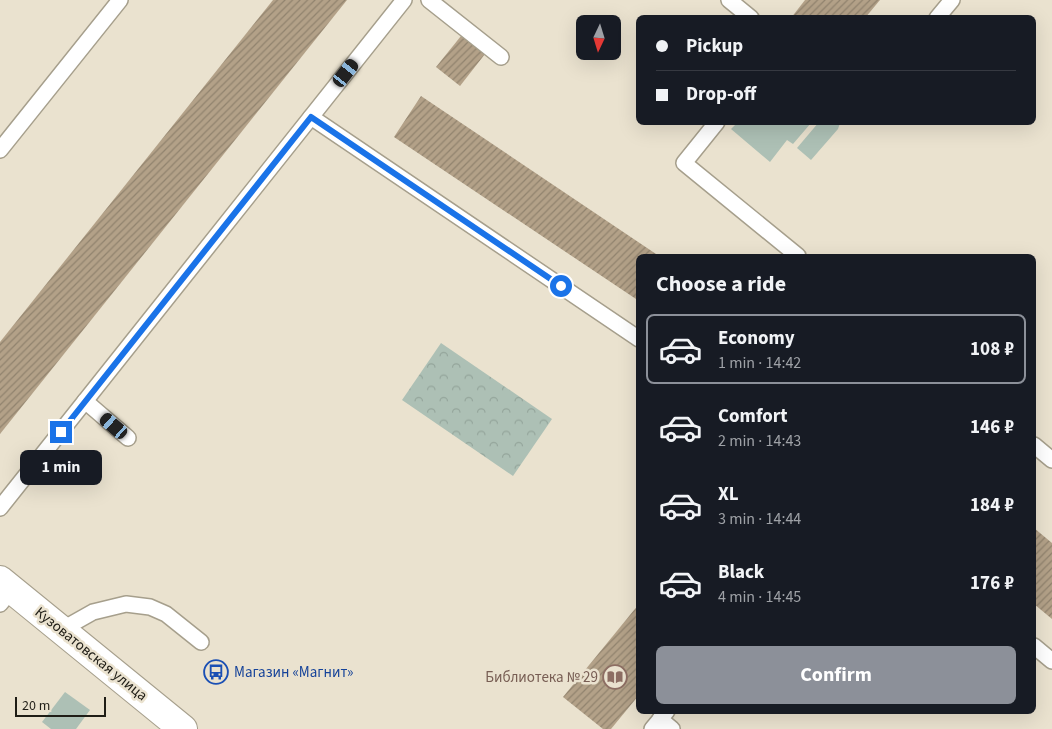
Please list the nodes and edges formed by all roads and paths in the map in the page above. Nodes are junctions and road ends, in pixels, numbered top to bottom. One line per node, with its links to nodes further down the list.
1 (120, 0): 11 (lane)
2 (404, 0): 9 (lane)
3 (429, 0): 8 (lane)
4 (730, 0): 6 (lane)
5 (952, 0): 7 (lane)
6 (748, 15)
7 (940, 15)
8 (501, 57)
9 (311, 117): 13 (lane); 14 (lane)
10 (715, 125): 12 (lane)
11 (0, 150)
12 (796, 254)
13 (636, 337)
14 (85, 401): 15 (lane); 18 (lane)
15 (128, 438)
16 (1036, 447): 17 (lane)
17 (1052, 460)
18 (0, 508)
19 (4, 591): 20 (street, Кузоватовская улица)
20 (61, 630): 21 (lane); 24 (street, Кузоватовская улица)
21 (201, 642)
22 (1036, 648): 23 (lane)
23 (1052, 661)
24 (183, 729)

